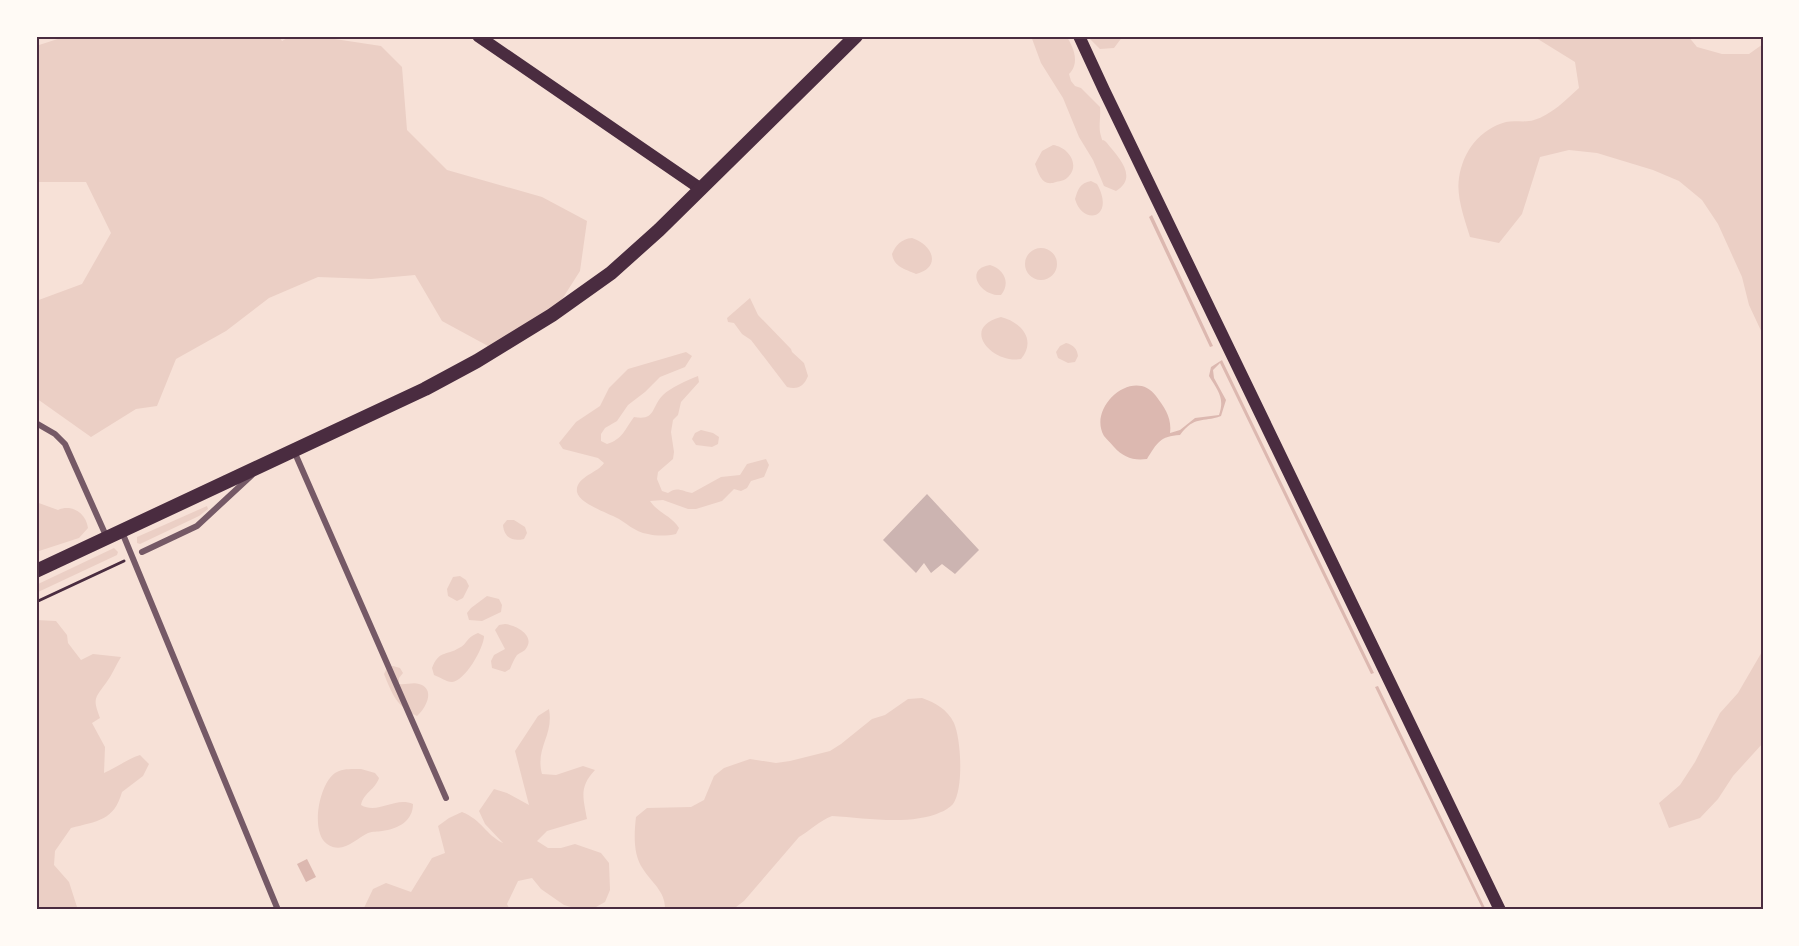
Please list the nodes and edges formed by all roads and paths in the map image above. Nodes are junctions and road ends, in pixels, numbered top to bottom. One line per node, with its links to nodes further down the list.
1 (478, 36): 4 (main road)
2 (856, 36): 4 (main road)
3 (1080, 36): 16 (main road)
4 (701, 189): 6 (main road)
5 (36, 423): 9 (street)
6 (294, 450): 7 (main road); 14 (street)
7 (261, 466): 8 (main road); 10 (street)
8 (122, 532): 9 (main road); 11 (street)
9 (107, 539): 12 (main road)
10 (142, 552)
11 (133, 557): 13 (path); 15 (street)
12 (36, 571)
13 (36, 602)
14 (446, 798)
15 (278, 910)
16 (1500, 910)

